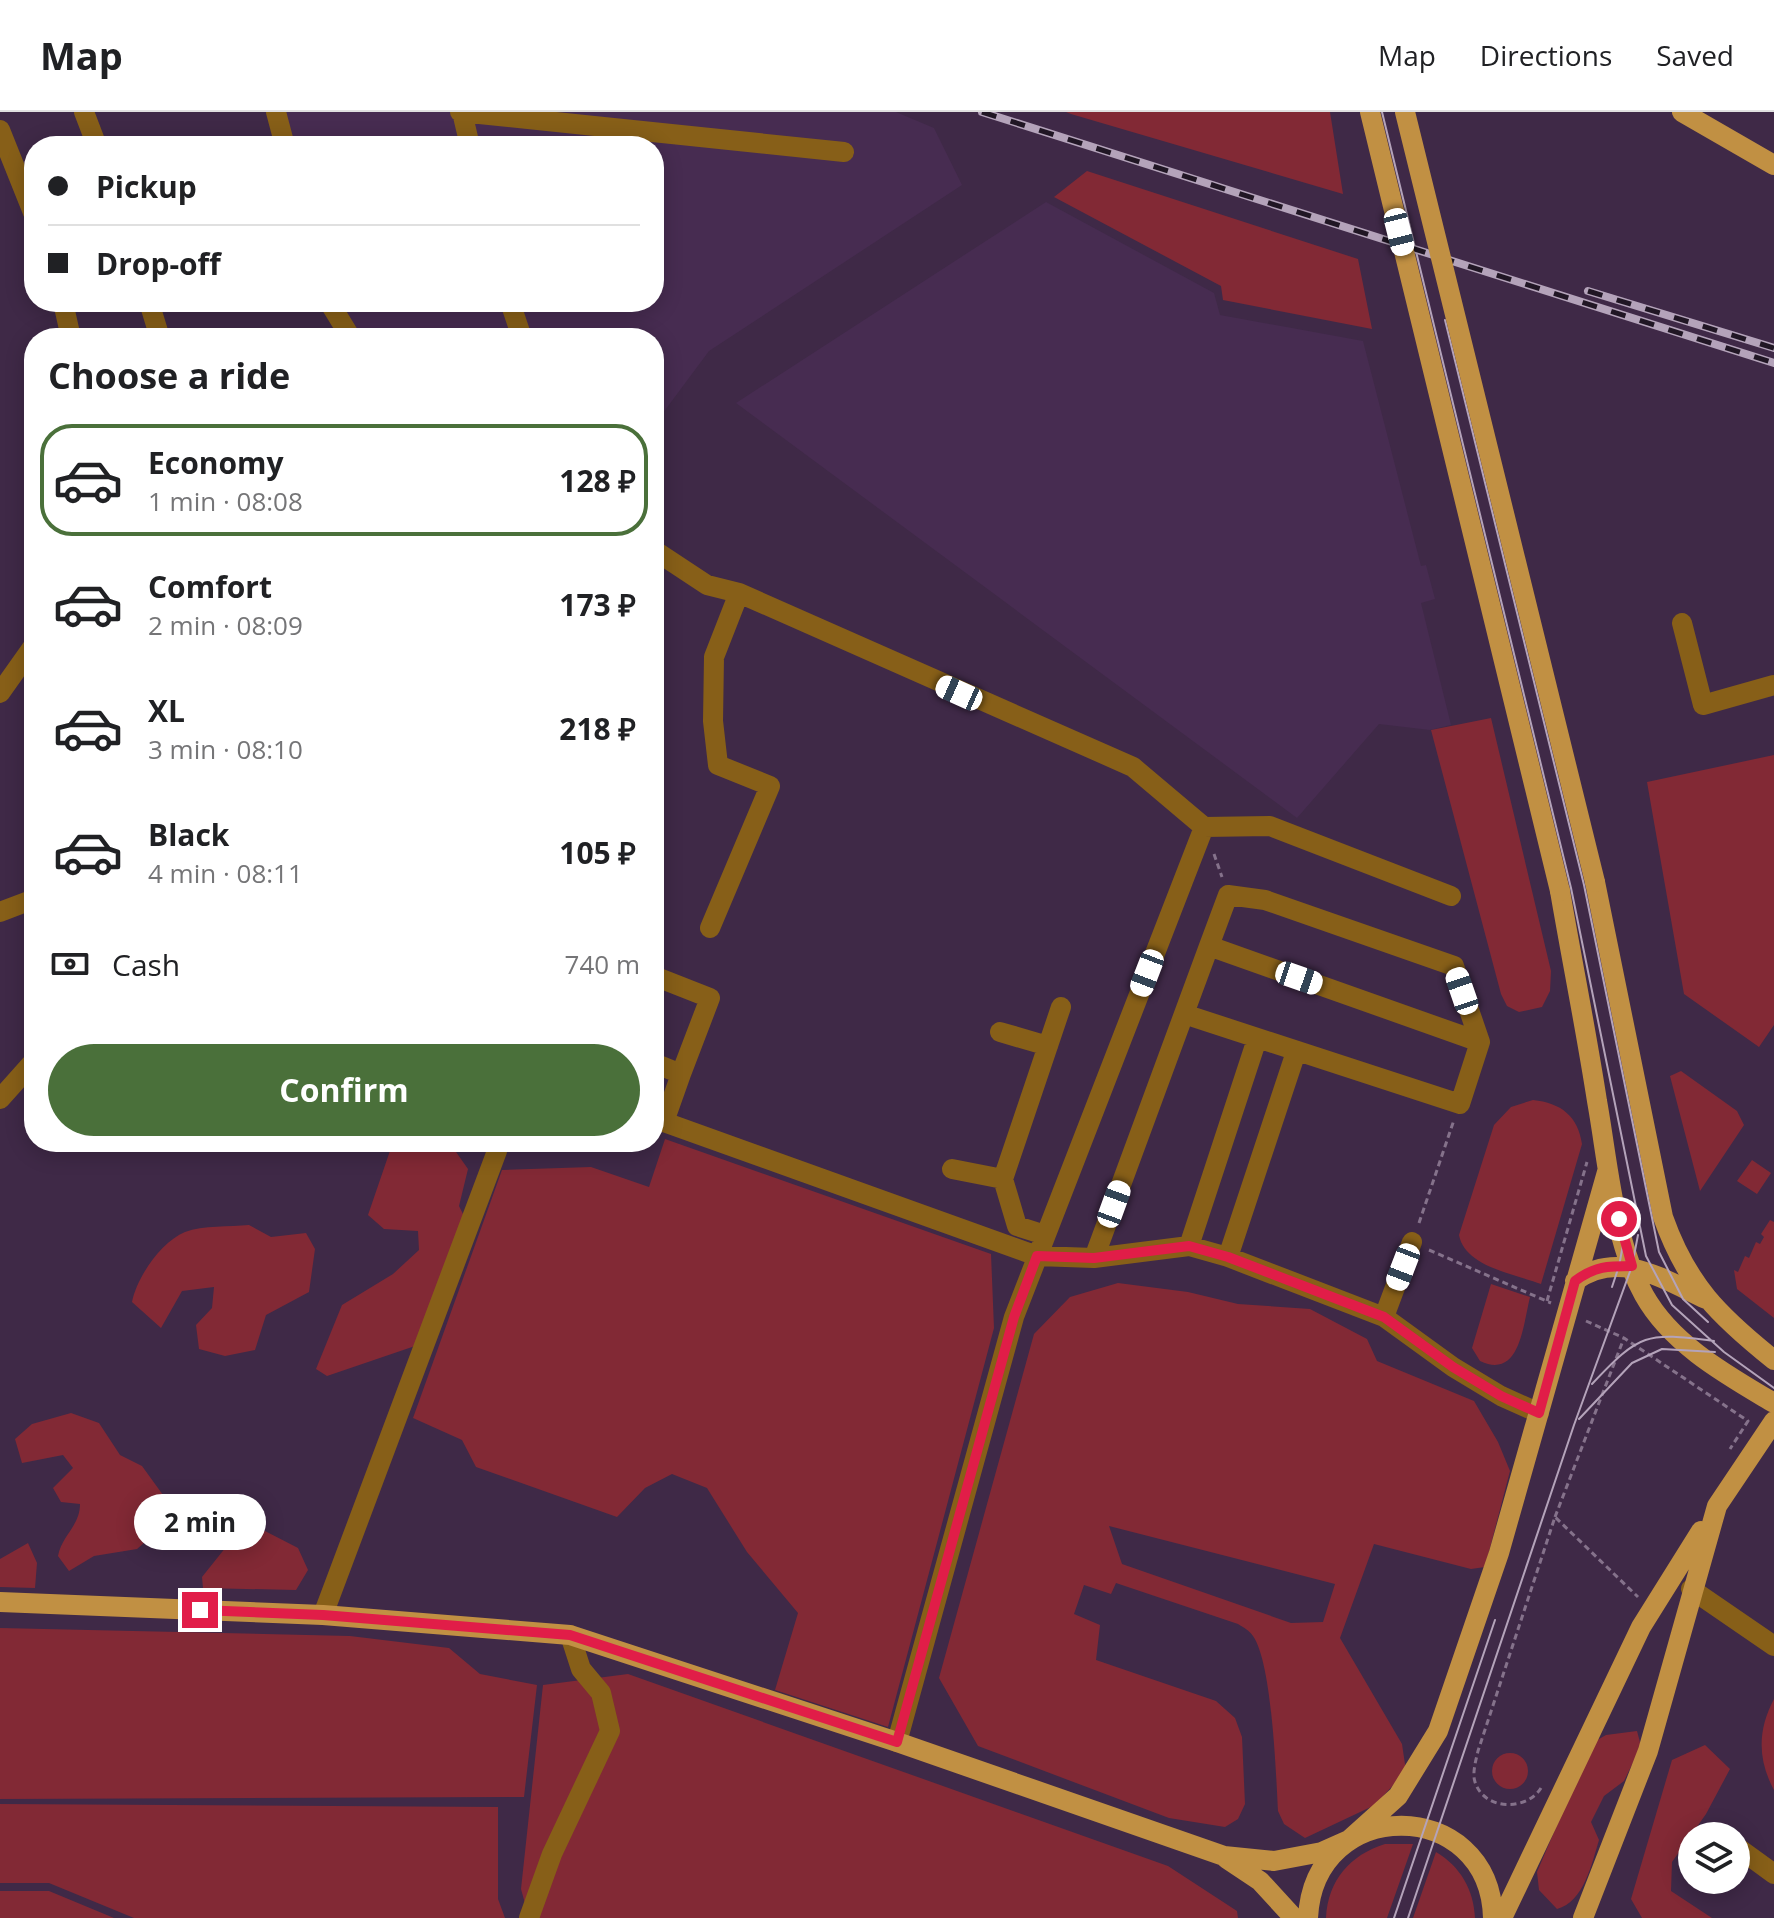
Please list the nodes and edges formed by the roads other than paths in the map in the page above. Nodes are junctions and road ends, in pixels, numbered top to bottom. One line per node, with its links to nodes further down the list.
1 (84, 112): 8 (street)
2 (276, 112): 9 (street)
3 (461, 112): 10 (street); 11 (street)
4 (1370, 112): 40 (main road, bridge)
5 (1405, 112): 50 (main road, bridge)
6 (1682, 112): 12 (main road)
7 (0, 130): 13 (street)
8 (93, 136)
9 (282, 136)
10 (467, 136)
11 (844, 152)
12 (1774, 165)
13 (24, 190)
14 (664, 557): 15 (street)
15 (739, 593): 20 (street); 24 (street)
16 (1682, 623): 18 (street)
17 (24, 659): 19 (street)
18 (1774, 685)
19 (0, 693)
20 (1204, 827): 21 (street); 42 (street)
21 (1451, 896)
22 (24, 903): 23 (street)
23 (0, 912)
24 (710, 928)
25 (1209, 946): 28 (street); 31 (street); 31 (street)
26 (664, 980): 36 (street)
27 (1061, 1007): 32 (street)
28 (1184, 1014): 30 (street); 47 (street)
29 (1000, 1032): 32 (street)
30 (1257, 1039): 33 (street); 44 (street)
31 (1480, 1042): 33 (street)
32 (1048, 1046): 41 (street)
33 (1296, 1052): 46 (street)
34 (664, 1067): 36 (street)
35 (24, 1072): 37 (street)
36 (681, 1074): 45 (street)
37 (0, 1099)
38 (497, 1152): 59 (street)
39 (952, 1169): 41 (street)
40 (1607, 1172): 48 (main road); 49 (main road)
41 (1003, 1179): 42 (street)
42 (1045, 1235): 45 (street)
43 (1412, 1242): 51 (street)
44 (1189, 1246): 46 (street); 47 (street)
45 (1037, 1256): 47 (street); 62 (street)
46 (1228, 1257): 51 (street)
47 (1094, 1258)
48 (1632, 1266): 49 (main road); 50 (main road); 53 (main road)
49 (1575, 1281): 54 (main road)
50 (1706, 1299): 52 (main road)
51 (1384, 1317): 54 (street)
52 (1774, 1360)
53 (1774, 1403)
54 (1539, 1413): 63 (main road)
55 (1774, 1421): 56 (main road)
56 (1717, 1506): 57 (main road); 68 (main road)
57 (1691, 1589): 61 (street); 74 (main road)
58 (0, 1602): 59 (main road)
59 (323, 1615): 60 (main road)
60 (570, 1635): 62 (main road); 69 (street)
61 (1774, 1646)
62 (897, 1742): 64 (main road)
63 (1349, 1840): 64 (main road); 66 (main road); 71 (main road)
64 (1224, 1856): 70 (main road)
65 (1750, 1856): 67 (street)
66 (1482, 1873): 68 (main road); 72 (main road)
67 (1774, 1874)
68 (1506, 1910): 73 (main road)
69 (529, 1918)
70 (1294, 1918)
71 (1308, 1918)
72 (1493, 1918)
73 (1524, 1918)
74 (1583, 1918)

